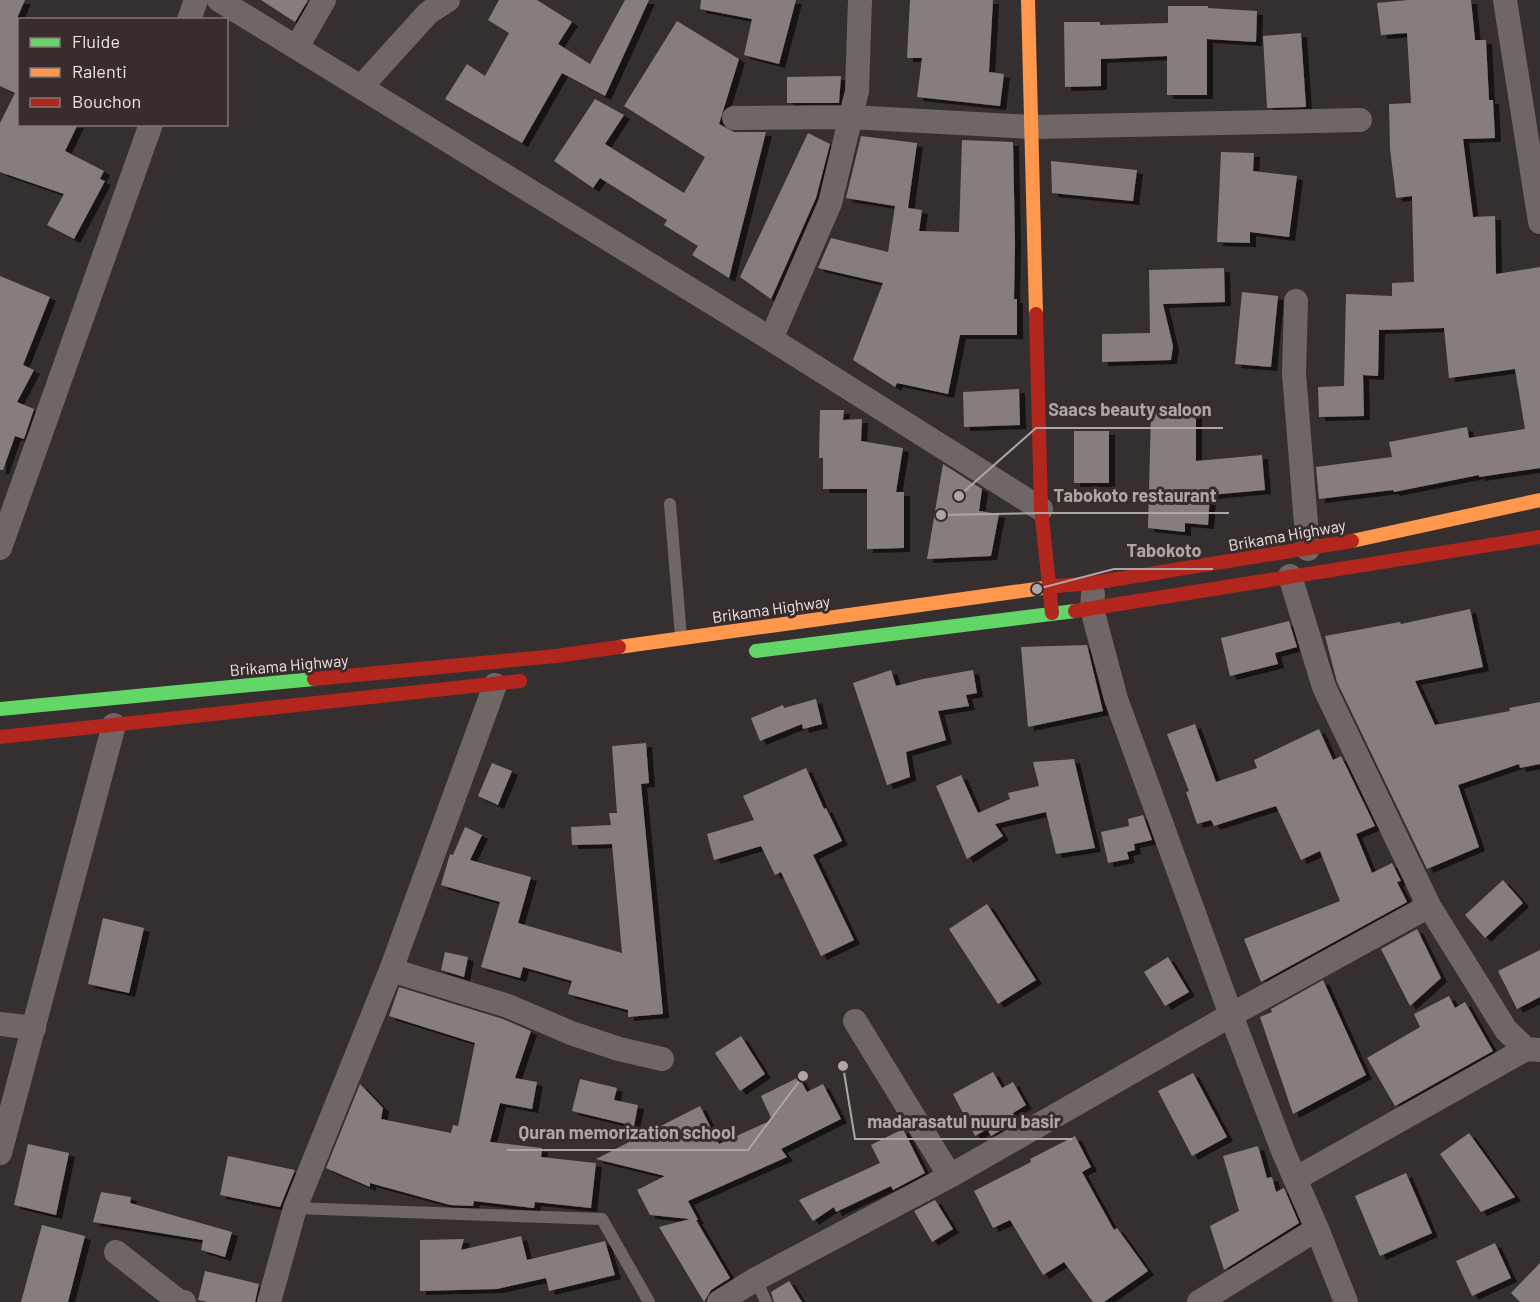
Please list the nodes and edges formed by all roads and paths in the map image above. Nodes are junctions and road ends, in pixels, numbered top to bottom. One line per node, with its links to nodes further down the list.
1 (196, 0): 8 (street)
2 (219, 0): 9 (street)
3 (324, 0): 9 (street)
4 (448, 0): 10 (street)
5 (860, 0): 11 (street)
6 (1028, 0): 15 (main road)
7 (1505, 0): 16 (street)
8 (190, 18)
9 (297, 47): 10 (street)
10 (361, 87): 18 (street)
11 (851, 117): 12 (street); 15 (street); 18 (street)
12 (734, 118)
13 (1360, 120): 15 (street)
14 (150, 126): 23 (street)
15 (1032, 127): 21 (main road)
16 (1540, 222)
17 (1296, 301): 24 (street)
18 (771, 339): 21 (street)
19 (1540, 500): 24 (main road, Brikama Highway)
20 (670, 504): 30 (lane)
21 (1041, 509): 27 (main road)
22 (1540, 537): 25 (main road)
23 (0, 548)
24 (1308, 549): 26 (main road, Brikama Highway)
25 (1290, 576): 28 (main road); 37 (street)
26 (1093, 583): 27 (main road, Brikama Highway); 28 (street)
27 (1050, 587): 29 (main road); 30 (main road, Brikama Highway)
28 (1092, 609): 29 (main road); 39 (street)
29 (1052, 613): 31 (main road)
30 (681, 638): 34 (main road, Brikama Highway)
31 (744, 652)
32 (531, 680): 33 (main road)
33 (495, 685): 35 (main road); 38 (street)
34 (0, 709)
35 (114, 725): 36 (main road); 42 (street)
36 (0, 737)
37 (1430, 906): 39 (street); 43 (street)
38 (391, 970): 44 (street); 48 (street)
39 (1231, 1015): 46 (street); 47 (street)
40 (855, 1021): 46 (street)
41 (0, 1024): 42 (street)
42 (34, 1028): 45 (street)
43 (1533, 1050): 47 (street)
44 (662, 1059)
45 (0, 1153)
46 (950, 1176): 51 (street)
47 (1295, 1179): 49 (street)
48 (295, 1208): 53 (street); 54 (lane)
49 (1317, 1229): 57 (street); 58 (street)
50 (116, 1252): 52 (street)
51 (756, 1279): 55 (street); 56 (lane)
52 (184, 1302)
53 (269, 1302)
54 (649, 1302)
55 (719, 1302)
56 (766, 1302)
57 (1199, 1302)
58 (1346, 1302)

